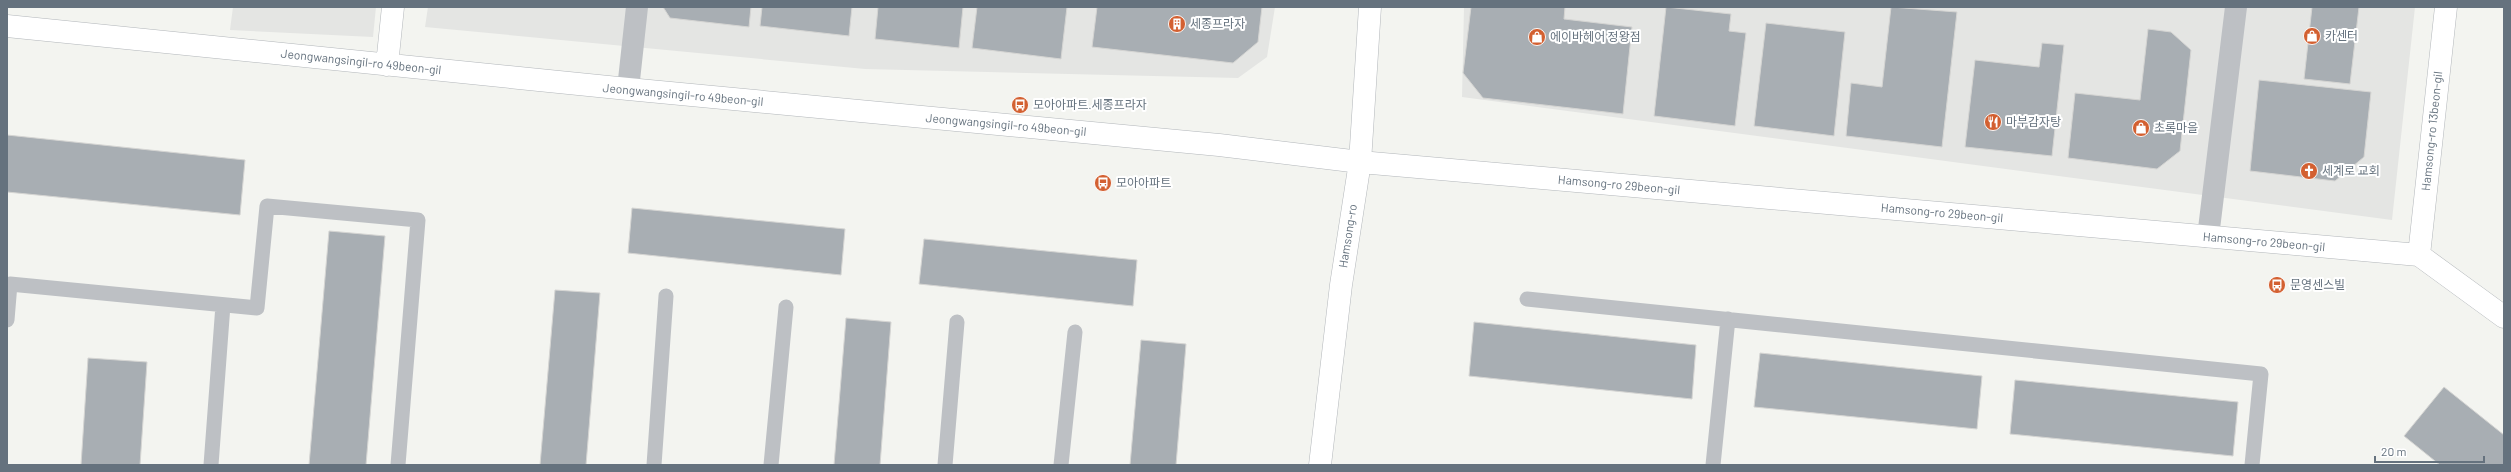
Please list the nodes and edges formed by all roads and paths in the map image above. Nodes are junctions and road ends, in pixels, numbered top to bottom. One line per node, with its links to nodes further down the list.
1 (393, 7): 7 (street)
2 (637, 7): 8 (street)
3 (1370, 7): 9 (street, Hamsong-ro)
4 (2236, 7): 10 (street)
5 (2446, 7): 11 (street, Hamsong-ro 13beon-gil)
6 (7, 26): 7 (street, Jeongwangsingil-ro 49beon-gil)
7 (387, 65): 8 (street, Jeongwangsingil-ro 49beon-gil)
8 (628, 90): 9 (street, Jeongwangsingil-ro 49beon-gil)
9 (1360, 162): 10 (street, Hamsong-ro 29beon-gil); 27 (street, Hamsong-ro)
10 (2208, 237): 11 (street, Hamsong-ro 29beon-gil)
11 (2419, 255): 16 (street)
12 (666, 296): 23 (lane)
13 (1527, 299): 17 (lane)
14 (223, 305): 18 (lane); 21 (lane); 22 (lane)
15 (786, 307): 24 (lane)
16 (2504, 316)
17 (1728, 319): 28 (lane); 29 (lane)
18 (7, 320)
19 (957, 322): 25 (lane)
20 (1074, 332): 26 (lane)
21 (211, 465)
22 (398, 465)
23 (654, 465)
24 (771, 465)
25 (945, 465)
26 (1061, 465)
27 (1320, 465)
28 (1713, 465)
29 (2252, 465)

